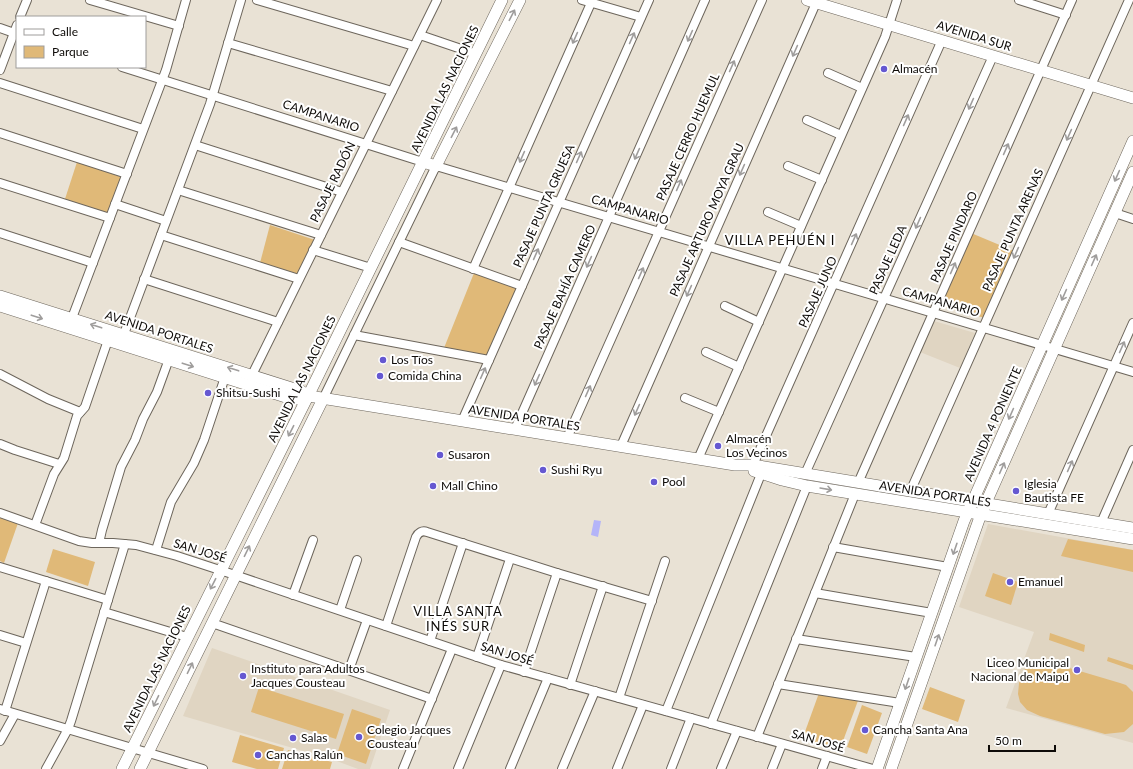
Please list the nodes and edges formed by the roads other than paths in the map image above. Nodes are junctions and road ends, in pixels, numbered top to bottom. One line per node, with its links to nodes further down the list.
1 (27, 0): 21 (street)
2 (90, 0): 22 (street)
3 (186, 0): 26 (street)
4 (241, 0): 31 (street)
5 (257, 0): 32 (street)
6 (437, 0): 29 (street, PASAJE RADÓN)
7 (502, 0): 33 (street, AVENIDA LAS NACIONES)
8 (520, 0): 54 (street, one-way to 8)
9 (582, 0): 18 (street)
10 (649, 0): 24 (street, PASAJE PUNTA GRUESA)
11 (705, 0): 67 (street, PASAJE BAHÍA CAMERO, one-way to 67)
12 (762, 0): 72 (street, PASAJE CERRO HUEMUL, one-way to 12)
13 (896, 0): 25 (street)
14 (1018, 0): 20 (street)
15 (1072, 0): 20 (street, PASAJE PINDARO)
16 (1129, 0): 41 (street, PASAJE PUNTA ARENAS)
17 (812, 1): 19 (street, AVENIDA SUR); 78 (street, PASAJE ARTURO MOYA GRAU, one-way to 78)
18 (591, 2): 24 (street); 60 (street, one-way to 60)
19 (838, 4): 25 (street, AVENIDA SUR)
20 (1066, 15): 37 (street, PASAJE PINDARO)
21 (20, 16)
22 (145, 16)
23 (146, 16): 26 (street)
24 (641, 17): 63 (street, PASAJE PUNTA GRUESA, one-way to 24)
25 (889, 25): 30 (street, AVENIDA SUR); 42 (street)
26 (179, 26): 39 (street)
27 (0, 28): 28 (street)
28 (16, 30): 36 (street)
29 (420, 35): 32 (street, PASAJE RADÓN); 33 (street)
30 (942, 40): 34 (street, AVENIDA SUR); 87 (street, PASAJE JUNO, one-way to 30)
31 (228, 43): 43 (street); 44 (street)
32 (414, 46): 43 (street, PASAJE RADÓN)
33 (476, 54): 53 (street, AVENIDA LAS NACIONES)
34 (993, 56): 37 (street, AVENIDA SUR); 90 (street, PASAJE LEDA, one-way to 90)
35 (125, 68): 39 (street, CAMPANARIO)
36 (0, 70)
37 (1041, 70): 41 (street, AVENIDA SUR); 93 (street, PASAJE PINDARO, one-way to 37)
38 (828, 74): 42 (street)
39 (162, 80): 44 (street, CAMPANARIO); 47 (street)
40 (0, 83): 47 (street)
41 (1091, 85): 45 (street, AVENIDA SUR); 98 (street, PASAJE PUNTA ARENAS, one-way to 98)
42 (862, 88): 49 (street)
43 (392, 91): 51 (street, PASAJE RADÓN)
44 (212, 96): 51 (street, CAMPANARIO); 52 (street)
45 (1133, 98)
46 (807, 120): 49 (street)
47 (143, 129): 57 (street)
48 (0, 133): 57 (street)
49 (842, 135): 58 (street)
50 (1133, 141): 102 (street, AVENIDA 4 PONIENTE, one-way to 102)
51 (365, 144): 53 (street, CAMPANARIO); 62 (street, PASAJE RADÓN)
52 (195, 145): 61 (street); 62 (street)
53 (423, 162): 54 (street, CAMPANARIO); 77 (street, AVENIDA LAS NACIONES)
54 (436, 166): 60 (street, CAMPANARIO); 76 (street)
55 (788, 166): 58 (street)
56 (1133, 172): 66 (street)
57 (127, 174): 64 (street)
58 (822, 180): 71 (street)
59 (0, 183): 68 (street)
60 (509, 188): 63 (street, CAMPANARIO); 84 (street)
61 (178, 190): 70 (street); 75 (street)
62 (342, 192): 75 (street, PASAJE RADÓN)
63 (559, 202): 67 (street, CAMPANARIO); 88 (street, PASAJE PUNTA GRUESA, one-way to 63)
64 (115, 204): 68 (street); 70 (street)
65 (768, 212): 71 (street)
66 (1115, 213): 69 (street); 103 (street, one-way to 66)
67 (609, 217): 72 (street, CAMPANARIO); 119 (street, PASAJE BAHÍA CAMERO, one-way to 119)
68 (110, 218): 81 (street)
69 (1133, 219)
70 (166, 221): 74 (street)
71 (801, 226): 83 (street)
72 (659, 232): 78 (street, CAMPANARIO); 120 (street, PASAJE CERRO HUEMUL, one-way to 72)
73 (0, 234): 81 (street)
74 (161, 235): 85 (street); 86 (street)
75 (321, 235): 79 (street, PASAJE RADÓN)
76 (399, 242): 80 (street); 84 (street)
77 (382, 245): 80 (street); 82 (street, AVENIDA LAS NACIONES)
78 (709, 247): 83 (street, CAMPANARIO); 122 (street, PASAJE ARTURO MOYA GRAU, one-way to 122)
79 (313, 250): 82 (street); 86 (street, PASAJE RADÓN)
80 (395, 251): 100 (street)
81 (93, 263): 94 (street)
82 (371, 268): 113 (street, AVENIDA LAS NACIONES)
83 (782, 268): 87 (street, CAMPANARIO); 96 (street)
84 (473, 269): 88 (street)
85 (144, 279): 95 (street); 99 (street)
86 (299, 279): 95 (street, PASAJE RADÓN)
87 (834, 284): 90 (street, CAMPANARIO); 126 (street, PASAJE JUNO)
88 (522, 286): 106 (street, PASAJE PUNTA GRUESA)
89 (0, 296): 94 (street, AVENIDA PORTALES)
90 (884, 298): 93 (street, CAMPANARIO); 127 (street, PASAJE LEDA)
91 (0, 306): 101 (street, AVENIDA PORTALES, one-way to 101)
92 (725, 306): 96 (street)
93 (933, 313): 98 (street, CAMPANARIO); 129 (street, PASAJE PINDARO)
94 (72, 318): 99 (street, AVENIDA PORTALES, one-way to 94)
95 (278, 322): 111 (street, PASAJE RADÓN)
96 (759, 322): 108 (street)
97 (1133, 323): 107 (street, one-way to 97)
98 (983, 328): 102 (street, CAMPANARIO); 130 (street, PASAJE PUNTA ARENAS)
99 (124, 334): 111 (street, AVENIDA PORTALES, one-way to 99)
100 (354, 336): 106 (street); 114 (street)
101 (108, 340): 105 (street, AVENIDA PORTALES); 116 (street)
102 (1042, 345): 103 (street, CAMPANARIO); 131 (street, AVENIDA 4 PONIENTE, one-way to 131)
103 (1055, 349): 107 (street, CAMPANARIO); 132 (street, one-way to 103)
104 (706, 352): 108 (street)
105 (168, 359): 112 (street, AVENIDA PORTALES, one-way to 112); 142 (street)
106 (489, 360): 118 (street, PASAJE PUNTA GRUESA, one-way to 106)
107 (1114, 366): 109 (street, CAMPANARIO); 136 (street, one-way to 107)
108 (739, 367): 117 (street)
109 (1133, 372)
110 (0, 374): 116 (street)
111 (252, 375): 113 (street, AVENIDA PORTALES)
112 (225, 377): 113 (street, AVENIDA PORTALES); 146 (street)
113 (309, 396): 114 (street, AVENIDA PORTALES); 152 (street, AVENIDA LAS NACIONES, one-way to 152)
114 (323, 398): 118 (street, AVENIDA PORTALES); 154 (street, one-way to 114)
115 (685, 398): 117 (street)
116 (80, 412): 125 (street)
117 (719, 412): 124 (street)
118 (462, 421): 119 (street, AVENIDA PORTALES)
119 (515, 429): 120 (street, AVENIDA PORTALES)
120 (567, 438): 122 (street, AVENIDA PORTALES)
121 (0, 444): 125 (street)
122 (620, 446): 124 (street, AVENIDA PORTALES)
123 (1133, 450): 137 (street)
124 (698, 459): 126 (street, AVENIDA PORTALES)
125 (59, 464): 138 (street)
126 (757, 470): 127 (street, AVENIDA PORTALES); 128 (street, AVENIDA PORTALES); 187 (street, PASAJE JUNO)
127 (805, 474): 129 (street, AVENIDA PORTALES)
128 (807, 486): 129 (street, AVENIDA PORTALES, one-way to 129); 190 (street)
129 (857, 489): 130 (street, AVENIDA PORTALES); 133 (street, AVENIDA PORTALES); 145 (street, PASAJE PINDARO)
130 (910, 492): 131 (street, AVENIDA PORTALES)
131 (972, 501): 132 (street, AVENIDA PORTALES); 133 (street, AVENIDA 4 PONIENTE)
132 (986, 504): 135 (street); 136 (street, AVENIDA PORTALES)
133 (968, 512): 135 (street, AVENIDA PORTALES); 151 (street, AVENIDA 4 PONIENTE, one-way to 151)
134 (0, 513): 138 (street, SAN JOSÉ)
135 (981, 514): 140 (street, AVENIDA PORTALES); 214 (street, one-way to 135)
136 (1048, 514): 137 (street, AVENIDA PORTALES)
137 (1101, 523): 139 (street, AVENIDA PORTALES)
138 (35, 525): 142 (street, SAN JOSÉ)
139 (1133, 528)
140 (1133, 539)
141 (313, 540): 158 (street)
142 (99, 544): 143 (street, SAN JOSÉ)
143 (125, 544): 146 (street, SAN JOSÉ); 159 (street)
144 (463, 544): 147 (street); 166 (street); 170 (street)
145 (833, 548): 151 (street); 157 (street, PASAJE PINDARO)
146 (156, 550): 152 (street, SAN JOSÉ)
147 (510, 559): 153 (street); 173 (street)
148 (357, 560): 161 (street)
149 (665, 561): 160 (street)
150 (0, 567): 155 (street)
151 (948, 567): 163 (street, AVENIDA 4 PONIENTE)
152 (221, 570): 154 (street, SAN JOSÉ); 168 (street, AVENIDA LAS NACIONES, one-way to 168)
153 (557, 574): 156 (street); 177 (street)
154 (235, 575): 158 (street, SAN JOSÉ); 165 (street)
155 (46, 581): 159 (street); 171 (street)
156 (603, 586): 160 (street); 180 (street)
157 (815, 593): 163 (street); 169 (street, PASAJE PINDARO)
158 (293, 595): 161 (street, SAN JOSÉ)
159 (108, 600): 162 (street)
160 (652, 601): 182 (street)
161 (340, 610): 164 (street, SAN JOSÉ)
162 (104, 612): 168 (street); 191 (street)
163 (932, 613): 174 (street, AVENIDA 4 PONIENTE)
164 (367, 620): 166 (street, SAN JOSÉ); 176 (street)
165 (212, 623): 176 (street); 197 (street, one-way to 165)
166 (386, 626): 170 (street, SAN JOSÉ)
167 (0, 635): 171 (street)
168 (187, 637): 196 (street, AVENIDA LAS NACIONES, one-way to 196)
169 (796, 639): 174 (street); 179 (street, PASAJE PINDARO)
170 (430, 641): 172 (street, SAN JOSÉ)
171 (26, 643): 186 (street)
172 (452, 649): 173 (street, SAN JOSÉ); 183 (street)
173 (477, 657): 175 (street, SAN JOSÉ)
174 (916, 657): 184 (street, AVENIDA 4 PONIENTE, one-way to 184)
175 (501, 665): 177 (street, SAN JOSÉ); 204 (street)
176 (349, 670): 183 (street)
177 (524, 672): 178 (street, SAN JOSÉ)
178 (548, 678): 180 (street, SAN JOSÉ); 205 (street)
179 (778, 684): 184 (street); 193 (street, PASAJE PINDARO)
180 (570, 685): 181 (street, SAN JOSÉ)
181 (595, 691): 182 (street, SAN JOSÉ); 206 (street)
182 (619, 698): 185 (street, SAN JOSÉ)
183 (432, 699): 203 (street)
184 (900, 703): 213 (street, AVENIDA 4 PONIENTE)
185 (643, 705): 187 (street, SAN JOSÉ); 207 (street)
186 (3, 710): 188 (street)
187 (666, 711): 189 (street, SAN JOSÉ)
188 (15, 714): 191 (street); 194 (street)
189 (692, 718): 190 (street, SAN JOSÉ); 208 (street)
190 (711, 724): 192 (street, SAN JOSÉ)
191 (68, 729): 196 (street); 199 (street)
192 (737, 731): 193 (street, SAN JOSÉ); 209 (street)
193 (757, 737): 195 (street, SAN JOSÉ)
194 (0, 741)
195 (782, 744): 198 (street, SAN JOSÉ); 210 (street)
196 (132, 748): 197 (street); 200 (street, AVENIDA LAS NACIONES)
197 (148, 753): 201 (street); 202 (street)
198 (827, 756): 211 (street); 212 (street, SAN JOSÉ)
199 (46, 769)
200 (122, 769)
201 (140, 769)
202 (203, 769)
203 (403, 769)
204 (458, 769)
205 (510, 769)
206 (562, 769)
207 (617, 769)
208 (670, 769)
209 (722, 769)
210 (772, 769)
211 (822, 769)
212 (873, 769)
213 (877, 769)
214 (891, 769)

